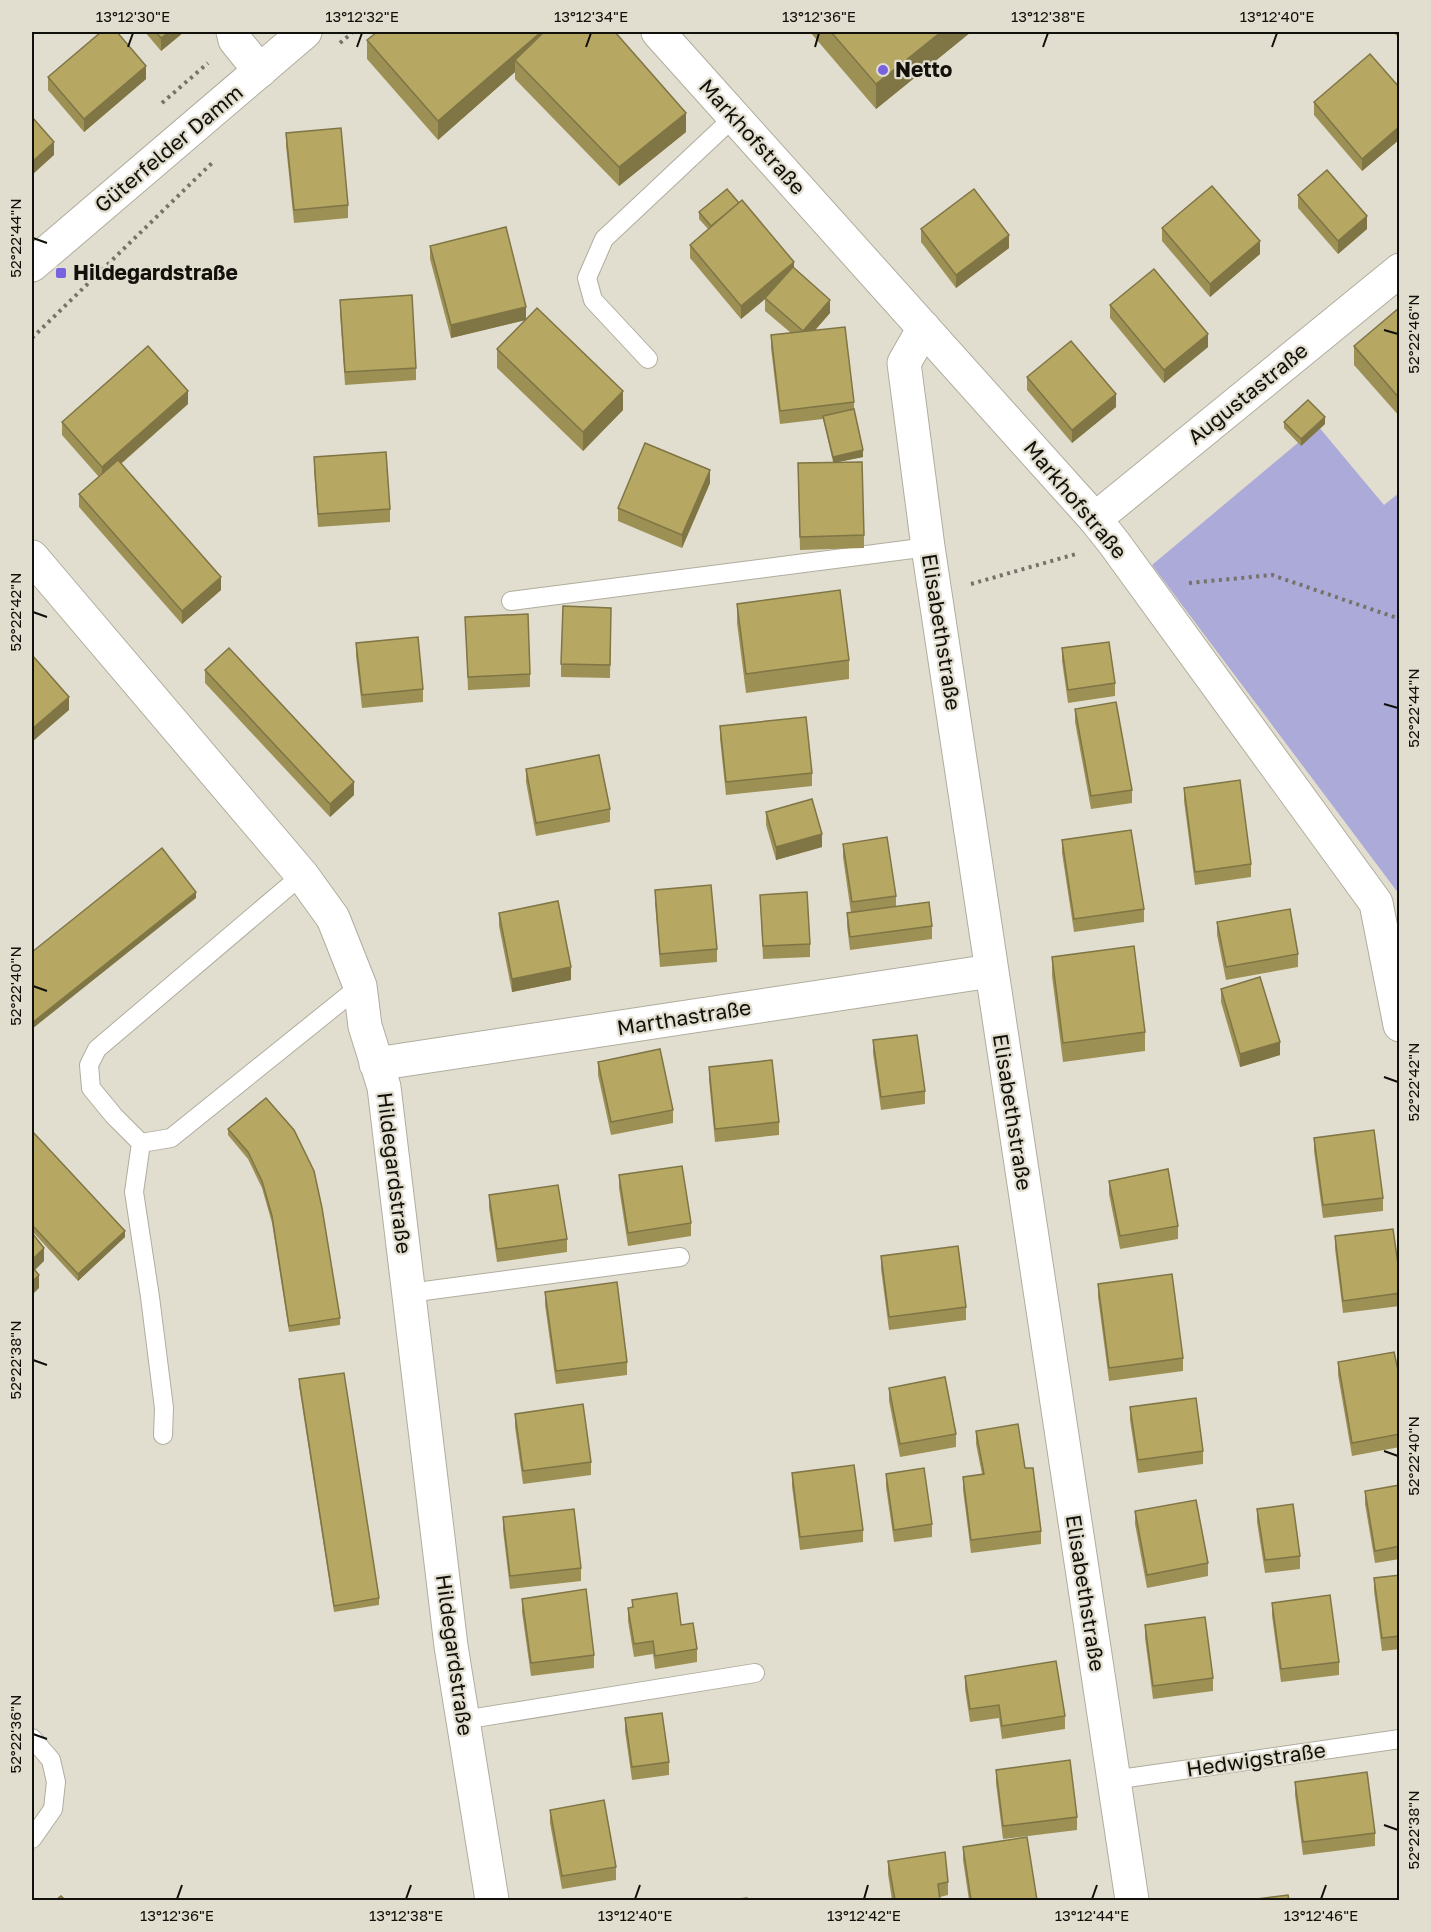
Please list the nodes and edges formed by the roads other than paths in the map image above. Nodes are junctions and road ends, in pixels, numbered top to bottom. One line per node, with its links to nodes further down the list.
1 (232, 32): 4 (street)
2 (305, 32): 4 (street, Güterfelder Damm)
3 (658, 32): 5 (street, Markhofstraße)
4 (260, 71): 6 (street, Güterfelder Damm)
5 (734, 117): 8 (street, Markhofstraße); 9 (lane)
6 (32, 265)
7 (1400, 270): 10 (street, Augustastraße)
8 (924, 328): 10 (street, Markhofstraße); 11 (street, Elisabethstraße)
9 (648, 359)
10 (1105, 531): 17 (street, Markhofstraße)
11 (928, 547): 13 (lane); 15 (street, Elisabethstraße)
12 (32, 557): 14 (street, Hildegardstraße)
13 (511, 601)
14 (302, 875): 16 (street, Hildegardstraße); 19 (lane)
15 (991, 971): 18 (street, Marthastraße); 27 (street, Elisabethstraße)
16 (360, 986): 18 (street, Hildegardstraße); 19 (lane)
17 (1400, 1025)
18 (376, 1064): 21 (street, Hildegardstraße)
19 (141, 1143): 22 (lane)
20 (680, 1257): 21 (lane)
21 (409, 1293): 24 (street, Hildegardstraße)
22 (163, 1435)
23 (755, 1673): 24 (lane)
24 (463, 1720): 29 (street, Hildegardstraße)
25 (32, 1738): 28 (lane)
26 (1400, 1740): 27 (lane, Hedwigstraße)
27 (1113, 1780): 30 (street, Elisabethstraße)
28 (32, 1839)
29 (492, 1900)
30 (1132, 1900)

